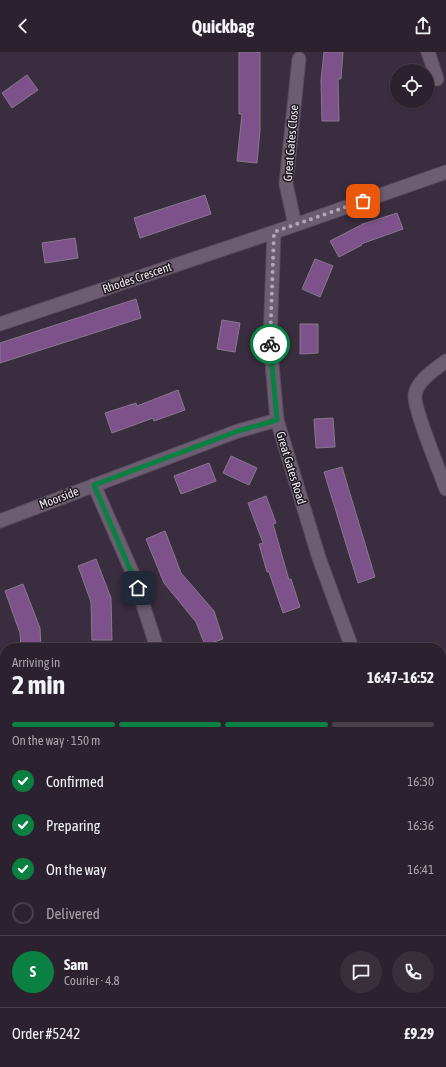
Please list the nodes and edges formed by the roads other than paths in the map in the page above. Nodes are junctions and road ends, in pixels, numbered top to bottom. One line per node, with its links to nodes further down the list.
1 (428, 52): 3 (street)
2 (299, 59): 5 (street, Great Gates Close)
3 (437, 79)
4 (446, 172): 5 (street, Rhodes Crescent)
5 (295, 226): 6 (street, Rhodes Crescent)
6 (274, 232): 7 (street, Rhodes Crescent); 9 (street, Great Gates Road)
7 (0, 324)
8 (446, 361): 11 (street)
9 (277, 420): 10 (street, Moorside); 14 (street, Great Gates Road)
10 (94, 485): 12 (street, Moorside); 13 (street)
11 (446, 489)
12 (0, 521)
13 (155, 643)
14 (350, 643)

